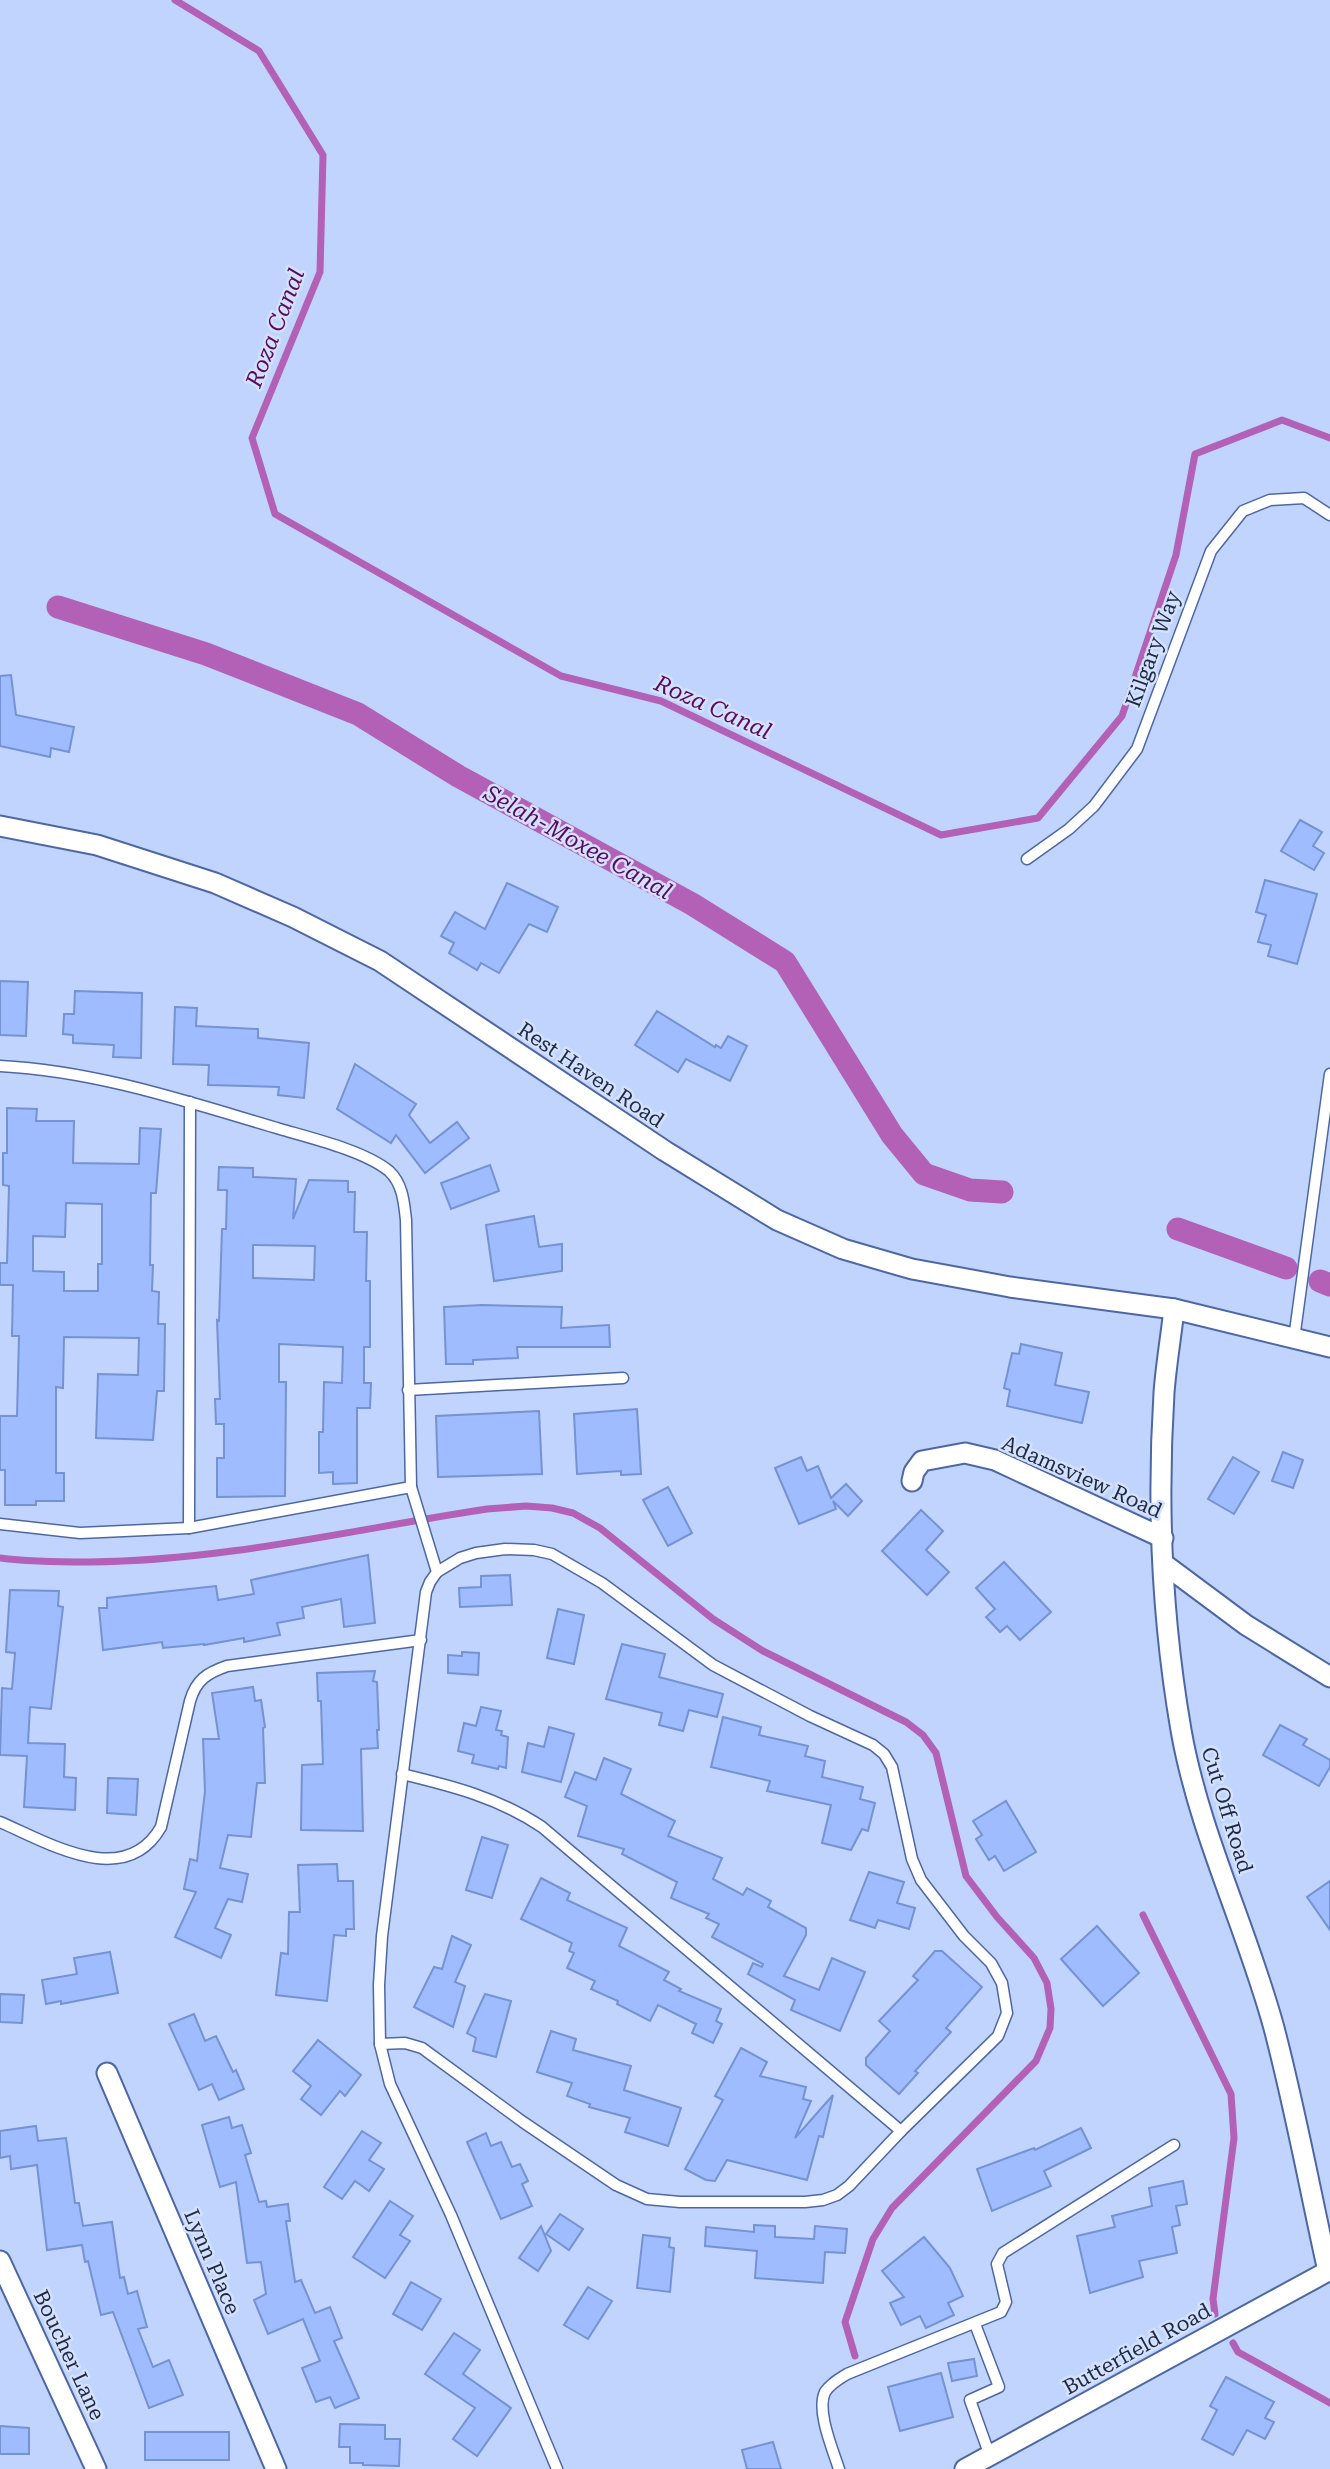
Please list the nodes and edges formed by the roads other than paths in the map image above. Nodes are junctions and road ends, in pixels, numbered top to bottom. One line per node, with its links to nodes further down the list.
1 (1330, 515): 3 (lane, Kilgary Way)
2 (0, 825): 7 (street, Rest Haven Road)
3 (1027, 859)
4 (0, 1066): 6 (lane)
5 (1330, 1074): 8 (lane)
6 (190, 1102): 11 (lane); 15 (lane)
7 (1174, 1309): 8 (street, Rest Haven Road); 16 (street, Cut Off Road)
8 (1294, 1339): 9 (street, Rest Haven Road)
9 (1330, 1347)
10 (623, 1378): 11 (lane)
11 (408, 1390): 13 (lane)
12 (912, 1481): 16 (street, Adamsview Road)
13 (411, 1487): 15 (lane); 18 (lane)
14 (0, 1524): 15 (lane)
15 (189, 1528)
16 (1163, 1538): 17 (street, Cut Off Road)
17 (1164, 1564): 20 (street); 28 (street, Cut Off Road)
18 (437, 1572): 19 (lane); 25 (lane)
19 (421, 1640): 21 (lane); 22 (lane)
20 (1330, 1677)
21 (402, 1774): 23 (lane); 25 (lane)
22 (0, 1822)
23 (380, 2044): 25 (lane); 33 (lane)
24 (107, 2073): 32 (street, Lynn Place)
25 (901, 2131)
26 (1174, 2145): 29 (lane)
27 (0, 2261): 31 (street, Boucher Lane)
28 (1329, 2270): 30 (street, Butterfield Road)
29 (975, 2324): 30 (lane); 34 (lane)
30 (990, 2456): 35 (street, Butterfield Road)
31 (96, 2469)
32 (276, 2469)
33 (557, 2469)
34 (839, 2469)
35 (965, 2469)

